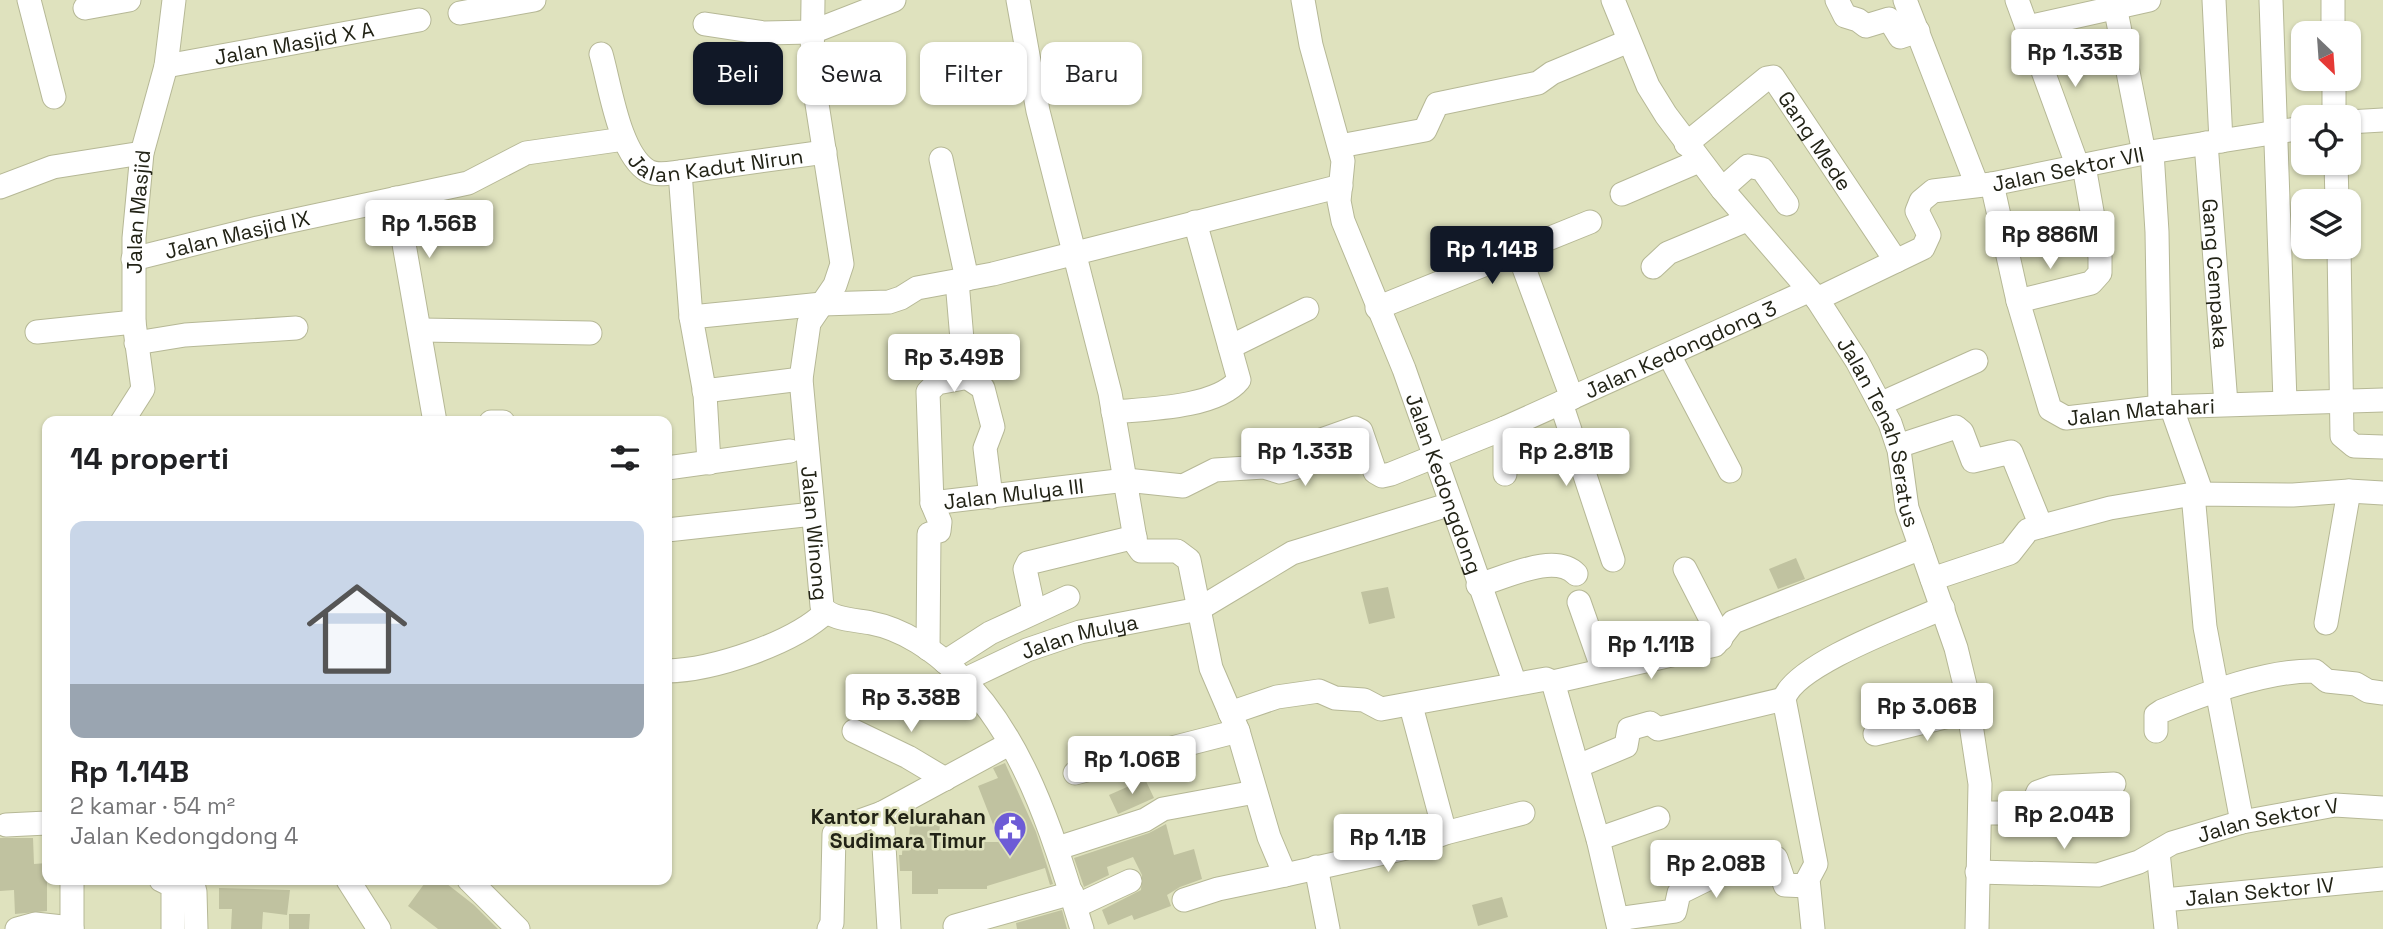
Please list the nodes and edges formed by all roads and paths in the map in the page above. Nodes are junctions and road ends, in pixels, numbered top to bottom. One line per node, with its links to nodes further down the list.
1 (29, 0): 29 (street)
2 (129, 0): 18 (street)
3 (174, 0): 28 (street, Jalan Masjid)
4 (534, 0): 19 (street)
5 (813, 0): 25 (street, Jalan Winong)
6 (894, 0): 25 (street)
7 (1018, 0): 54 (street)
8 (1303, 0): 36 (street, Jalan Kedongdong)
9 (1612, 0): 26 (street, Jalan Tenah Seratus)
10 (1837, 0): 24 (street)
11 (1905, 0): 24 (street, Jalan Matahari)
12 (2017, 0): 23 (street)
13 (2149, 0): 17 (street)
14 (2214, 0): 35 (street, Gang Cempaka)
15 (2271, 0): 33 (street)
16 (2333, 0): 21 (street)
17 (2102, 5): 23 (street); 39 (street)
18 (85, 8)
19 (460, 13)
20 (419, 20): 28 (street, Jalan Masjid X A)
21 (2333, 21)
22 (705, 24): 25 (street)
23 (2028, 27): 42 (street)
24 (1918, 31): 44 (street, Jalan Matahari)
25 (811, 32): 37 (street, Jalan Winong)
26 (1629, 41): 36 (street); 38 (street, Jalan Tenah Seratus)
27 (601, 54): 34 (street, Jalan Kadut Nirun)
28 (166, 66): 40 (street, Jalan Masjid)
29 (54, 97)
30 (2383, 120): 31 (street)
31 (2361, 121)
32 (2291, 130): 33 (street, Jalan Sektor VII)
33 (2276, 133): 35 (street, Jalan Sektor VII); 80 (street)
34 (624, 139): 43 (street, Jalan Kadut Nirun); 49 (street, Jalan Masjid IX)
35 (2213, 142): 39 (street, Jalan Sektor VII); 83 (street, Gang Cempaka)
36 (1340, 146): 45 (street, Jalan Kedongdong)
37 (825, 152): 43 (street, Jalan Kadut Nirun); 63 (street, Jalan Winong)
38 (1693, 152): 47 (street, Jalan Tenah Seratus); 48 (street); 58 (street, Gang Mede)
39 (2148, 152): 42 (street, Jalan Sektor VII); 84 (street)
40 (142, 153): 46 (street); 56 (street, Jalan Masjid)
41 (941, 159): 60 (street)
42 (2081, 166): 44 (street, Jalan Sektor VII); 62 (street)
43 (681, 173): 66 (street)
44 (1984, 184): 58 (street, Jalan Sektor VII); 62 (street, Jalan Matahari)
45 (1341, 186): 52 (street); 64 (street, Jalan Kedongdong)
46 (0, 187)
47 (1721, 189): 50 (street); 51 (street, Jalan Tenah Seratus)
48 (1622, 194)
49 (396, 198): 56 (street, Jalan Masjid IX); 68 (street)
50 (1787, 204)
51 (1747, 219): 59 (street); 61 (street, Jalan Tenah Seratus)
52 (1195, 222): 54 (street); 72 (street)
53 (1590, 222): 55 (street)
54 (1076, 251): 60 (street); 85 (street)
55 (1518, 252): 64 (street); 78 (street)
56 (133, 259): 70 (street, Jalan Masjid)
57 (2339, 259): 81 (street)
58 (1896, 261): 61 (street, Jalan Sektor VII)
59 (1653, 267)
60 (962, 280): 63 (street); 75 (street)
61 (1813, 295): 73 (street, Jalan Kedongdong 3); 82 (street, Jalan Tenah Seratus)
62 (2018, 301): 84 (street, Jalan Matahari)
63 (822, 304): 66 (street); 76 (street, Jalan Winong)
64 (1377, 308): 92 (street, Jalan Kedongdong)
65 (1307, 309): 72 (street)
66 (691, 317): 77 (street)
67 (296, 328): 70 (street)
68 (421, 330): 71 (street); 87 (street)
69 (37, 332): 70 (street)
70 (135, 332): 86 (street, Jalan Masjid)
71 (590, 332)
72 (1230, 347): 85 (street)
73 (1669, 355): 78 (street, Jalan Kedongdong 3); 95 (street)
74 (1976, 361): 82 (street)
75 (969, 377): 101 (street); 102 (street)
76 (802, 379): 77 (street); 104 (street, Jalan Winong)
77 (705, 391): 93 (street)
78 (1567, 400): 88 (street, Jalan Kedongdong 3); 109 (street)
79 (2383, 400): 81 (street, Jalan Matahari)
80 (2285, 401): 81 (street, Jalan Matahari); 83 (street, Jalan Matahari)
81 (2344, 401): 90 (street)
82 (1880, 404): 89 (street, Jalan Tenah Seratus)
83 (2226, 404): 84 (street, Jalan Matahari)
84 (2166, 408): 100 (street)
85 (1113, 412): 97 (street)
86 (126, 416)
87 (434, 416)
88 (1505, 428): 92 (street, Jalan Kedongdong 3); 96 (street)
89 (1898, 446): 105 (street); 108 (street, Jalan Tenah Seratus)
90 (2383, 447)
91 (790, 451): 93 (street)
92 (1437, 457): 97 (street, Jalan Mulya III); 103 (street, Jalan Kedongdong)
93 (709, 463): 94 (street)
94 (672, 467)
95 (1730, 471)
96 (1505, 474)
97 (1126, 480): 101 (street, Jalan Mulya III); 107 (street)
98 (2349, 491): 99 (street); 100 (street); 120 (street)
99 (2383, 493)
100 (2198, 494): 105 (street); 128 (street)
101 (990, 497): 102 (street, Jalan Mulya III)
102 (932, 503): 122 (street, Jalan Mulya III)
103 (1451, 504): 113 (street, Jalan Kedongdong); 117 (street)
104 (813, 514): 106 (street); 119 (street, Jalan Winong)
105 (2041, 526): 112 (street)
106 (672, 529)
107 (1135, 537): 117 (street); 118 (street)
108 (1921, 548): 112 (street, Jalan Tenah Seratus); 121 (street)
109 (1613, 560)
110 (1685, 569): 121 (street)
111 (1576, 574): 113 (street)
112 (1932, 579): 116 (street, Jalan Tenah Seratus)
113 (1478, 585): 127 (street, Jalan Kedongdong)
114 (1068, 597): 118 (street)
115 (1580, 602): 124 (street)
116 (1943, 608): 130 (street); 132 (street, Jalan Tenah Seratus)
117 (1199, 609): 125 (street, Jalan Mulya); 133 (street)
118 (1034, 611): 122 (street)
119 (826, 612): 122 (street, Jalan Winong); 123 (street)
120 (2326, 623)
121 (1721, 639): 124 (street)
122 (937, 655): 125 (street, Jalan Winong)
123 (672, 670)
124 (1604, 670): 126 (street)
125 (964, 680): 137 (street, Jalan Winong)
126 (1553, 682): 127 (street); 138 (street)
127 (1515, 684): 131 (street)
128 (2217, 689): 129 (street); 135 (street); 149 (street)
129 (2383, 693)
130 (1784, 699): 138 (street); 165 (street)
131 (1411, 706): 133 (street); 151 (street)
132 (1969, 712): 136 (street); 146 (street, Jalan Tenah Seratus)
133 (1234, 722): 139 (street); 142 (street)
134 (854, 731): 140 (street)
135 (2156, 731)
136 (1875, 734)
137 (1009, 744): 140 (street); 153 (street, Jalan Winong)
138 (1578, 766): 152 (street)
139 (1075, 773)
140 (945, 779): 144 (street)
141 (2113, 784): 146 (street)
142 (1255, 792): 153 (street); 157 (street)
143 (2383, 808): 149 (street, Jalan Sektor V)
144 (882, 813): 177 (street); 178 (street)
145 (1523, 813): 151 (street)
146 (1981, 813): 156 (street, Jalan Tenah Seratus)
147 (1658, 818): 152 (street)
148 (42, 822): 150 (street)
149 (2242, 822): 154 (street, Jalan Sektor V)
150 (6, 825)
151 (1444, 833): 155 (street)
152 (1598, 839): 169 (street)
153 (1059, 848): 166 (street, Jalan Winong)
154 (2158, 852): 156 (street, Jalan Sektor V); 168 (street)
155 (1316, 867): 157 (street); 180 (street)
156 (1978, 872): 182 (street, Jalan Tenah Seratus)
157 (1285, 875): 167 (street)
158 (2383, 879): 168 (street, Jalan Sektor IV)
159 (1130, 881): 166 (street)
160 (72, 885): 171 (street)
161 (171, 885): 173 (street)
162 (193, 885): 174 (street)
163 (351, 885): 175 (street)
164 (474, 885): 176 (street)
165 (1808, 887): 169 (street); 181 (street)
166 (1074, 900): 170 (street); 179 (street, Jalan Winong)
167 (1184, 900)
168 (2164, 901): 183 (street, Jalan Sektor IV)
169 (1618, 924)
170 (955, 926)
171 (72, 928): 172 (street)
172 (17, 929)
173 (173, 929)
174 (196, 929)
175 (379, 929)
176 (518, 929)
177 (829, 929)
178 (889, 929)
179 (1082, 929)
180 (1328, 929)
181 (1813, 929)
182 (1977, 929)
183 (2166, 929)

